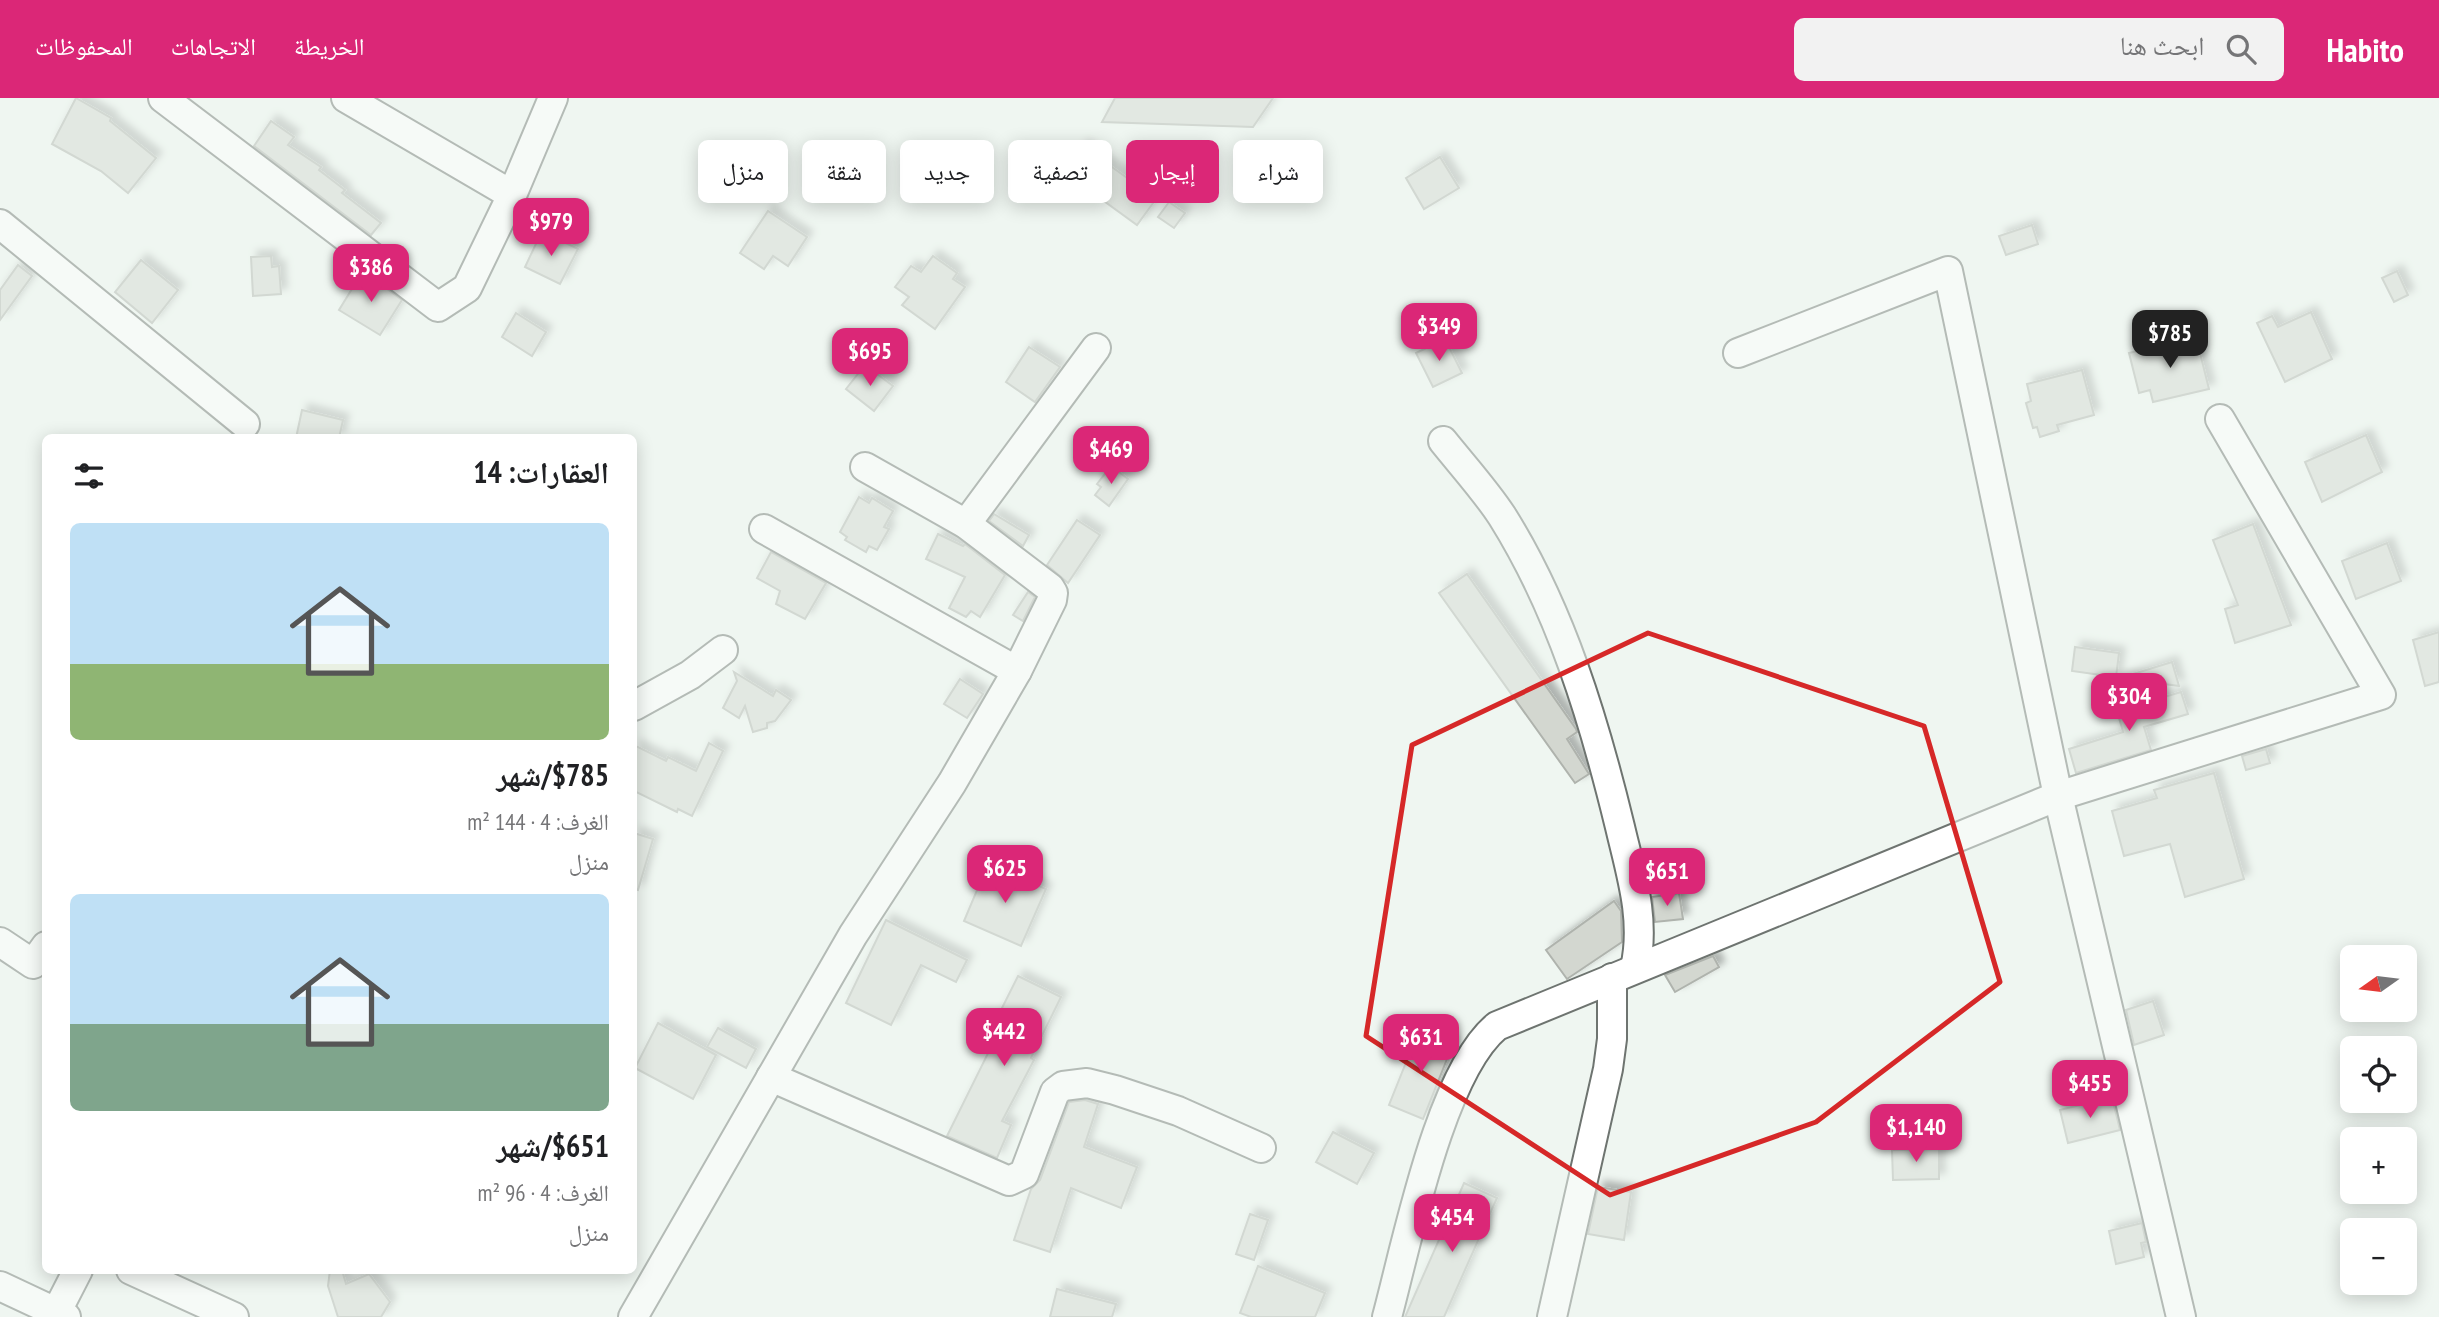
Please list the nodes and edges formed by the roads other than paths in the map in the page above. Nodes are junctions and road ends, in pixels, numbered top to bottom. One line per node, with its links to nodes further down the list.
1 (163, 98): 4 (street)
2 (346, 98): 4 (street)
3 (553, 98): 4 (street)
4 (512, 195)
5 (0, 224): 9 (street)
6 (1096, 348): 12 (street)
7 (1738, 353): 17 (street)
8 (2220, 419): 17 (street)
9 (245, 424)
10 (1443, 441): 20 (street)
11 (865, 467): 12 (street)
12 (966, 524): 15 (street)
13 (764, 529): 15 (street)
14 (723, 650): 16 (street)
15 (1017, 671): 21 (street)
16 (637, 704)
17 (2058, 796): 20 (street); 31 (street)
18 (0, 942): 19 (street)
19 (42, 952)
20 (1624, 973): 29 (street); 30 (street)
21 (771, 1077): 22 (street); 28 (street)
22 (1261, 1148)
23 (76, 1274): 26 (street)
24 (140, 1274): 27 (street)
25 (0, 1286): 26 (street)
26 (61, 1315)
27 (234, 1317)
28 (633, 1317)
29 (1387, 1317)
30 (1552, 1317)
31 (2181, 1317)

